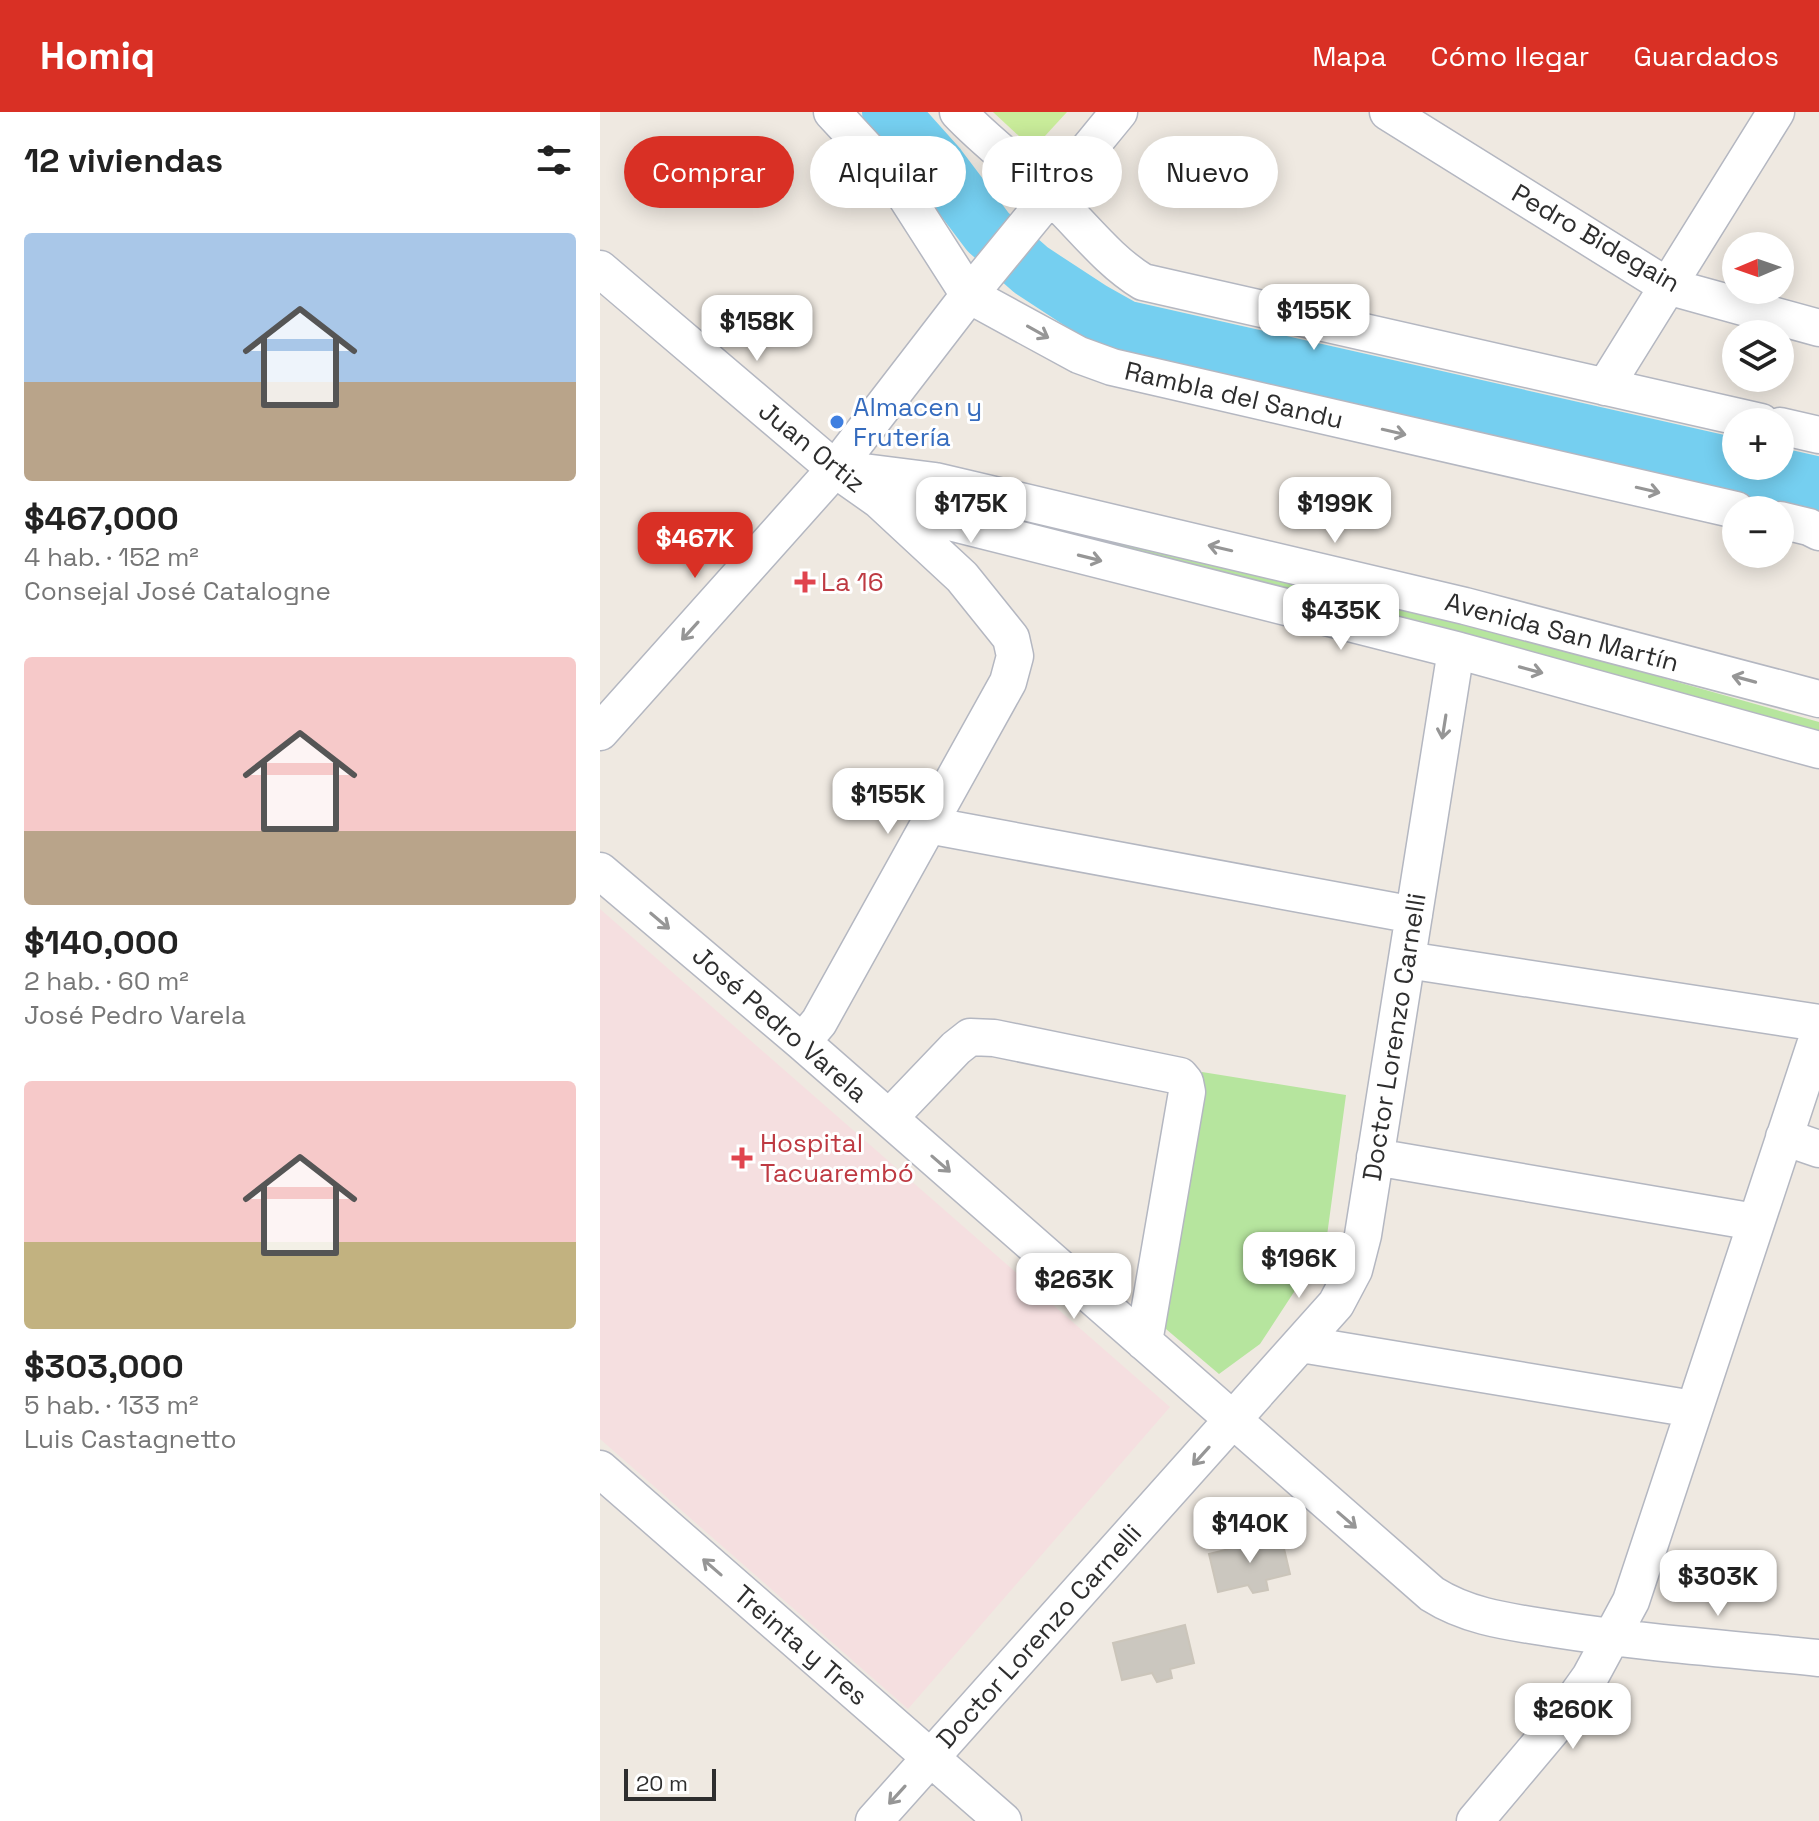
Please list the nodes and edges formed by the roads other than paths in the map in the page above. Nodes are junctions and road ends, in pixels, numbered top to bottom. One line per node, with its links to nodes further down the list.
1 (832, 112): 12 (street, Rambla del Sandu)
2 (958, 112): 7 (street)
3 (1119, 112): 6 (street)
4 (1388, 112): 11 (street, Pedro Bidegain)
5 (1776, 112): 11 (street)
6 (1099, 136)
7 (982, 138)
8 (1039, 208): 12 (street)
9 (1049, 208): 14 (street)
10 (600, 269): 18 (street, Juan Ortiz)
11 (1667, 286): 13 (street, Pedro Bidegain); 14 (street)
12 (976, 288): 18 (street); 20 (street, Rambla del Sandu, one-way to 20)
13 (1819, 328)
14 (1605, 387): 15 (street)
15 (1722, 413)
16 (1794, 429): 17 (street)
17 (1819, 435)
18 (835, 469): 19 (street, Juan Ortiz); 24 (street, Avenida San Martín, one-way to 18); 25 (street, one-way to 25)
19 (879, 500): 23 (street, Avenida San Martín, one-way to 23); 27 (street, Juan Ortiz)
20 (1722, 507)
21 (1794, 523): 22 (street)
22 (1819, 532)
23 (1456, 650): 26 (street, Avenida San Martín, one-way to 26); 29 (street, Doctor Lorenzo Carnelli, one-way to 29)
24 (1819, 699)
25 (600, 732)
26 (1819, 750)
27 (928, 825): 29 (street); 33 (street)
28 (600, 871): 33 (street, José Pedro Varela, one-way to 33)
29 (1414, 915): 30 (street, Doctor Lorenzo Carnelli)
30 (1407, 960): 31 (street); 37 (street, Doctor Lorenzo Carnelli)
31 (1819, 1023)
32 (1819, 1033): 35 (street)
33 (802, 1042): 34 (street, José Pedro Varela)
34 (889, 1118): 39 (street, José Pedro Varela, one-way to 39); 39 (street)
35 (1784, 1137): 36 (street); 38 (street)
36 (1819, 1149)
37 (1375, 1157): 38 (street); 40 (street, Doctor Lorenzo Carnelli)
38 (1755, 1222): 41 (street)
39 (1144, 1342): 42 (street, José Pedro Varela)
40 (1301, 1344): 41 (street); 42 (street, Doctor Lorenzo Carnelli)
41 (1693, 1409): 44 (street)
42 (1233, 1421): 44 (street, José Pedro Varela, one-way to 44); 46 (street, Doctor Lorenzo Carnelli, one-way to 46)
43 (600, 1469): 46 (street, Treinta y Tres, one-way to 43)
44 (1612, 1638): 45 (street, José Pedro Varela); 49 (street)
45 (1819, 1658)
46 (930, 1758): 47 (street, Doctor Lorenzo Carnelli, one-way to 47); 48 (street, Treinta y Tres)
47 (874, 1821)
48 (1003, 1821)
49 (1475, 1821)

